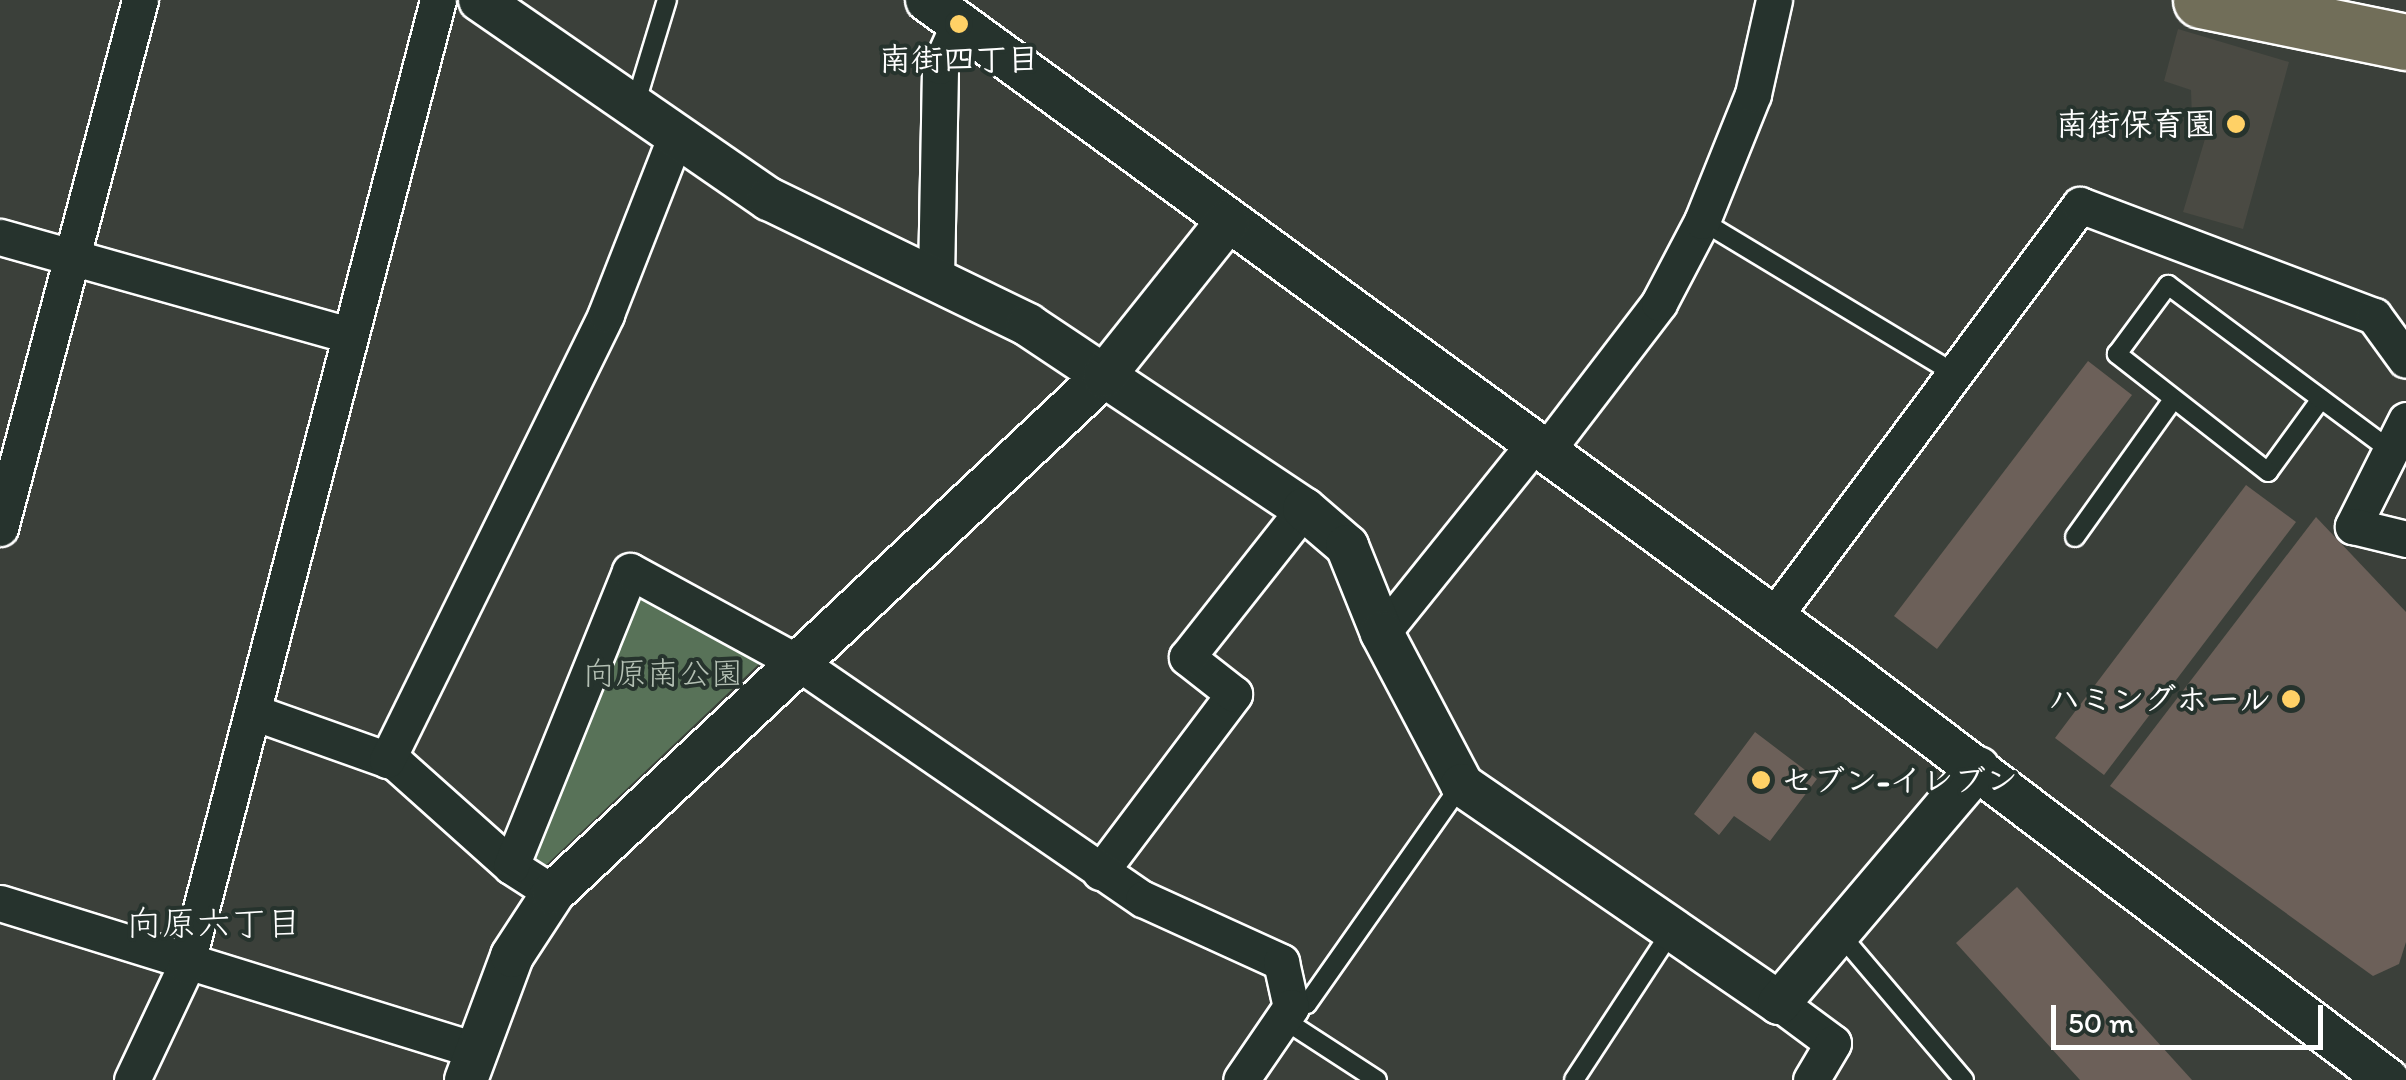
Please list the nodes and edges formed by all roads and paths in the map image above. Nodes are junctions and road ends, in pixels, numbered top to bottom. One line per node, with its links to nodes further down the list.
1 (140, 0): 14 (street)
2 (438, 0): 16 (street)
3 (480, 0): 9 (street)
4 (667, 0): 9 (lane)
5 (1774, 0): 11 (street)
6 (2201, 0): 8 (main road)
7 (943, 12): 12 (street); 15 (street)
8 (2406, 42)
9 (634, 106): 10 (street)
10 (676, 135): 15 (street); 32 (street)
11 (1702, 221): 18 (lane); 23 (street)
12 (1227, 222): 19 (street); 23 (street)
13 (0, 236): 14 (street)
14 (71, 257): 16 (street); 25 (street)
15 (936, 278): 19 (street)
16 (350, 334): 31 (street)
17 (2406, 360): 18 (street)
18 (1952, 372): 28 (street)
19 (1104, 376): 24 (street); 30 (street)
20 (2322, 399): 21 (lane); 21 (lane); 22 (lane)
21 (2172, 402): 26 (lane)
22 (2398, 435): 27 (street)
23 (1540, 447): 28 (street); 29 (street)
24 (1304, 509): 29 (street); 36 (street)
25 (0, 528)
26 (2075, 537)
27 (2406, 539)
28 (1772, 619): 33 (street)
29 (1382, 633): 34 (street)
30 (799, 662): 35 (street); 36 (street); 37 (street)
31 (254, 712): 32 (street); 41 (street)
32 (388, 760): 35 (street)
33 (1978, 768): 40 (street); 52 (street)
34 (1462, 785): 39 (street); 43 (lane)
35 (511, 866): 37 (street)
36 (1100, 872): 43 (street)
37 (553, 894): 45 (street)
38 (0, 903): 41 (street)
39 (1672, 930): 42 (street); 49 (lane)
40 (1839, 933): 42 (street); 51 (lane)
41 (186, 966): 45 (street); 46 (street)
42 (1779, 1003): 50 (street)
43 (1287, 1013): 47 (street); 48 (lane)
44 (2406, 1060): 52 (street)
45 (472, 1066)
46 (132, 1080)
47 (1242, 1080)
48 (1377, 1080)
49 (1574, 1080)
50 (1811, 1080)
51 (1964, 1080)
52 (2389, 1080)

